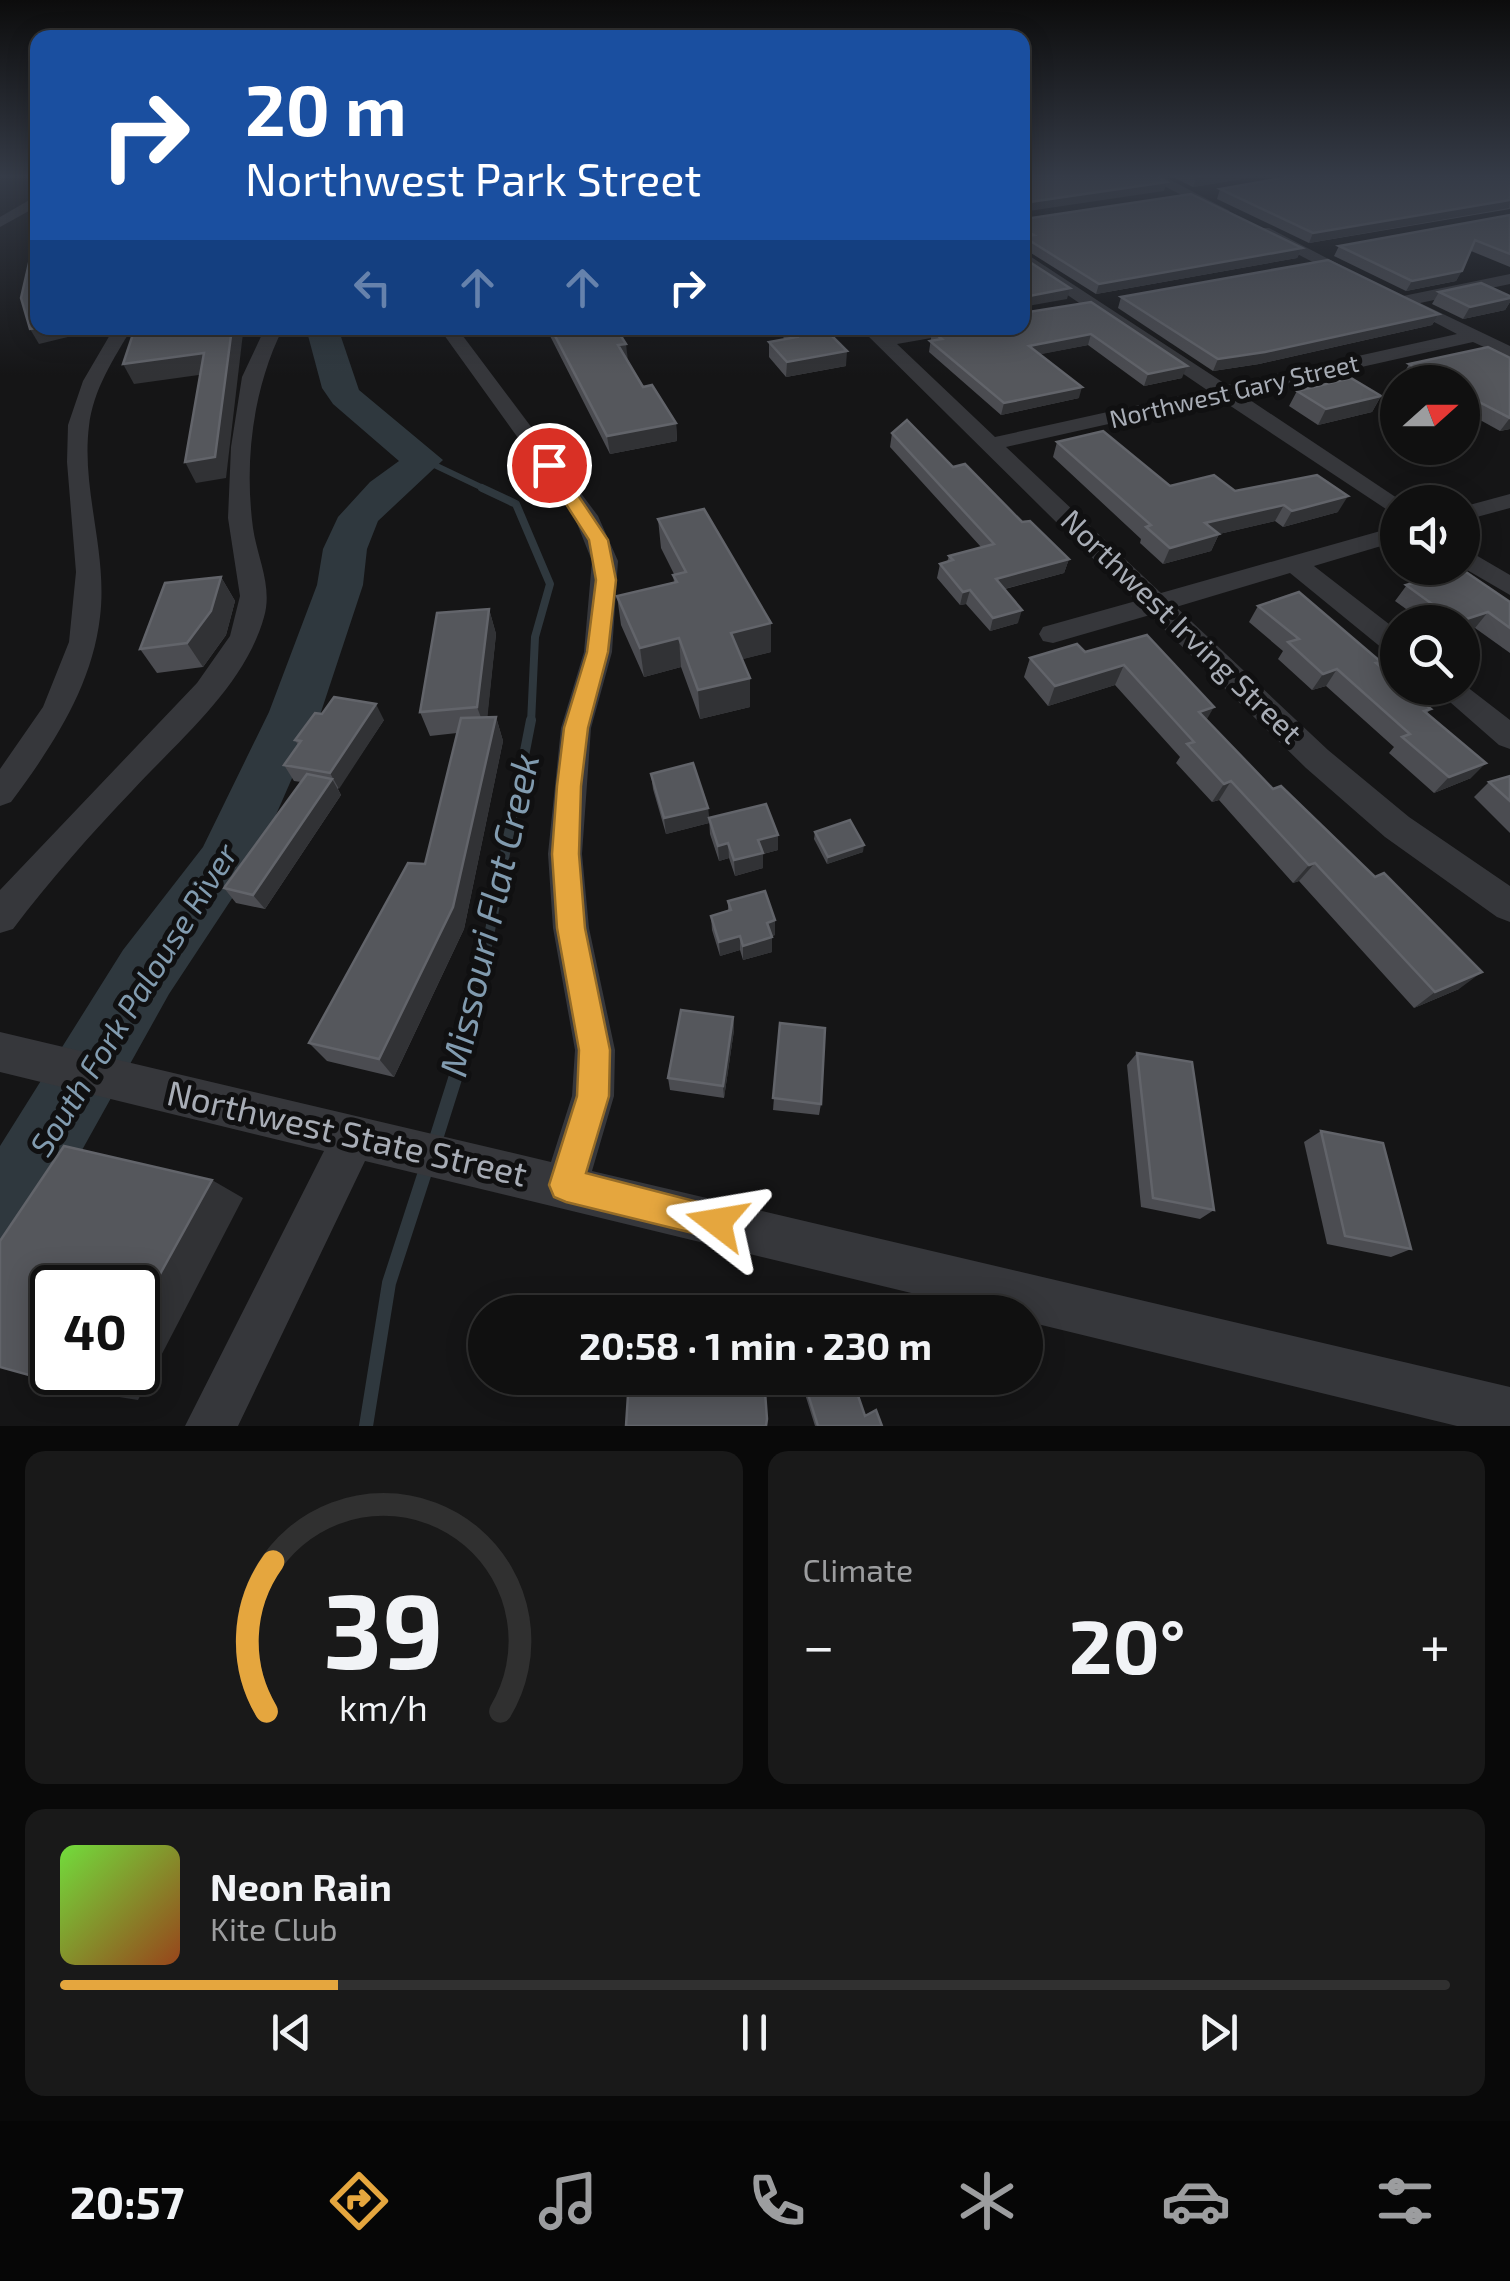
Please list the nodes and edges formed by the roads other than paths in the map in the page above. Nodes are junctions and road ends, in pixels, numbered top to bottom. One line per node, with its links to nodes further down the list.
1 (1286, 242): 3 (street)
2 (1344, 246): 3 (street)
3 (1307, 252): 5 (street)
4 (1030, 261): 9 (street)
5 (1326, 262): 6 (street); 8 (street)
6 (1287, 269)
7 (1508, 281): 8 (street)
8 (1387, 293): 16 (street)
9 (1103, 302): 10 (street); 19 (street)
10 (1058, 310)
11 (99, 335): 18 (street)
12 (119, 335): 18 (street)
13 (270, 335): 35 (street)
14 (453, 335): 38 (street)
15 (877, 335): 20 (street, Northwest Irving Street)
16 (1476, 336): 17 (street); 19 (street, Northwest Gary Street)
17 (1510, 353)
18 (104, 358): 33 (street)
19 (1228, 392): 20 (street, Northwest Gary Street); 21 (street)
20 (992, 444): 28 (street, Northwest Irving Street)
21 (1380, 498)
22 (1510, 501): 23 (street)
23 (1480, 509)
24 (1380, 538): 25 (street)
25 (1295, 564): 28 (street); 29 (street)
26 (1480, 567): 27 (street)
27 (1510, 587)
28 (1156, 603): 30 (street); 34 (street, Northwest Irving Street)
29 (1380, 632)
30 (1053, 634)
31 (1470, 705): 32 (street)
32 (1510, 737)
33 (0, 794)
34 (1510, 906)
35 (0, 918)
36 (10, 1054): 37 (street, Northwest State Street)
37 (372, 1142): 38 (street, Northwest State Street); 40 (street)
38 (566, 1185): 39 (street, Northwest State Street)
39 (1510, 1413)
40 (212, 1426)

